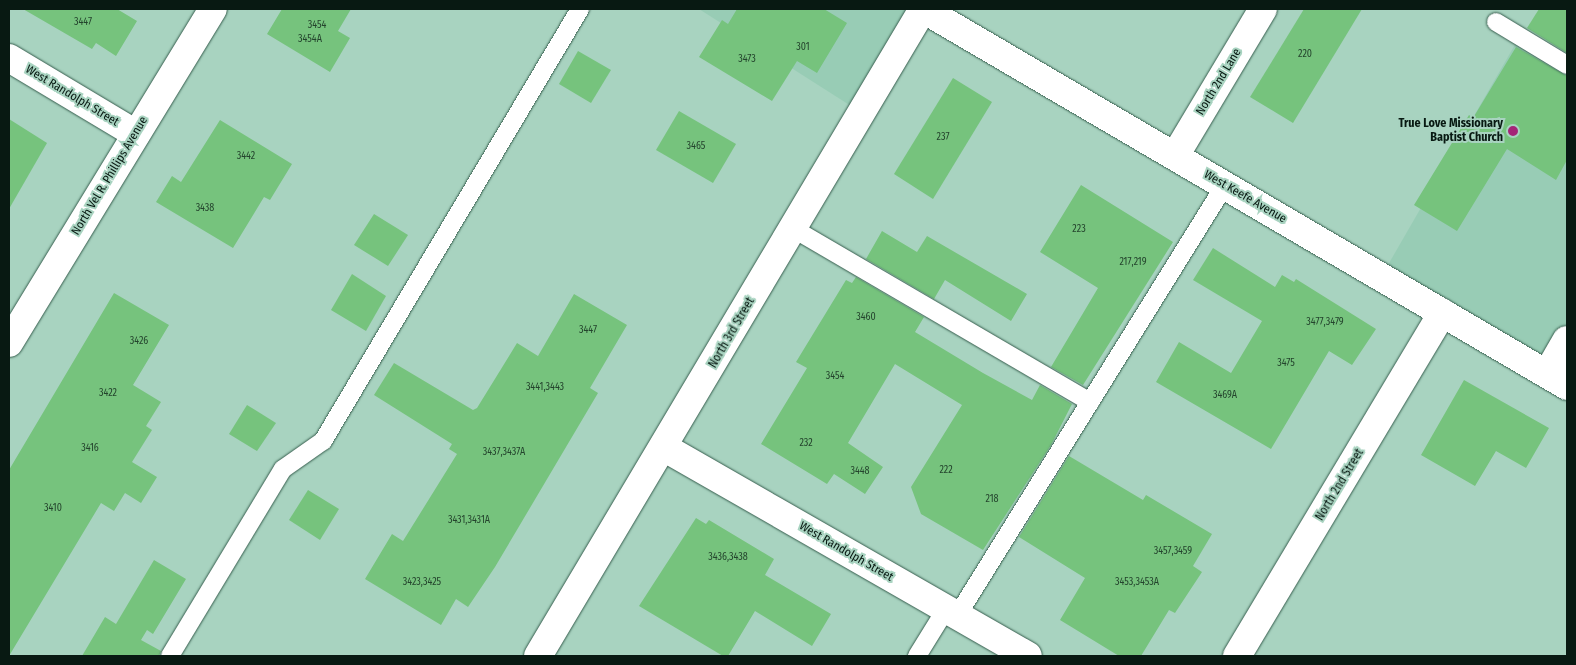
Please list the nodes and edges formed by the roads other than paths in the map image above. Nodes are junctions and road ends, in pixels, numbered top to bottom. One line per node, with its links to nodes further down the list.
1 (213, 9): 8 (street, North Vel R. Phillips Avenue)
2 (580, 9): 19 (lane)
3 (923, 9): 9 (street, West Keefe Avenue); 11 (street, North 3rd Street)
4 (1263, 9): 9 (street, North 2nd Lane)
5 (1496, 22): 7 (lane)
6 (9, 58): 8 (street, West Randolph Street)
7 (1567, 64)
8 (136, 134): 14 (street, North Vel R. Phillips Avenue)
9 (1175, 156): 10 (street, West Keefe Avenue)
10 (1225, 185): 12 (street, West Keefe Avenue); 16 (lane)
11 (794, 229): 16 (lane); 17 (street, North 3rd Street)
12 (1442, 313): 15 (street, West Keefe Avenue); 23 (street, North 2nd Street)
13 (1567, 340): 15 (street)
14 (9, 343)
15 (1557, 380)
16 (1090, 402): 18 (lane)
17 (665, 448): 18 (street, West Randolph Street); 20 (street, North 3rd Street)
18 (951, 612): 21 (lane); 22 (street, West Randolph Street)
19 (170, 656)
20 (538, 656)
21 (917, 656)
22 (1028, 656)
23 (1237, 656)

